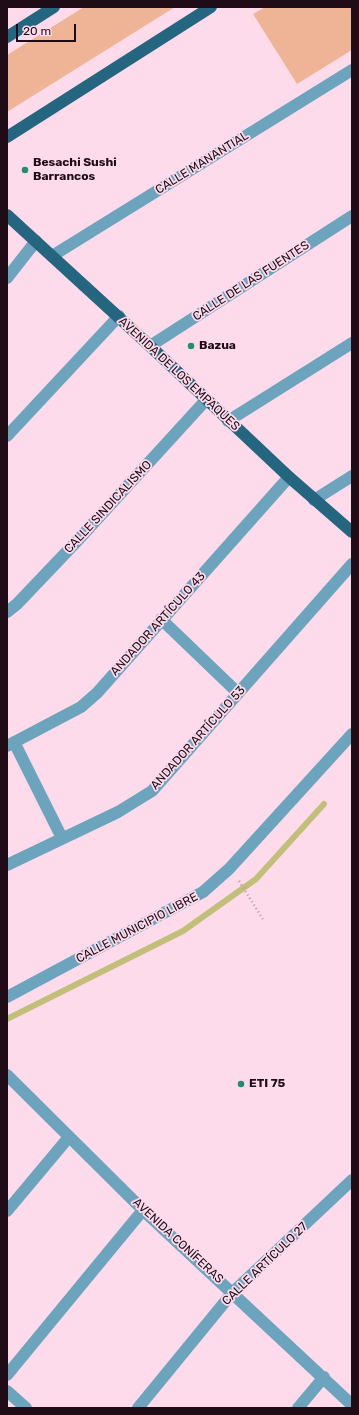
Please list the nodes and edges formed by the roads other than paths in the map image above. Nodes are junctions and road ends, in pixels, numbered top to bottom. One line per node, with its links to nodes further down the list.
1 (54, 7): 3 (main road)
2 (211, 7): 5 (main road)
3 (7, 37)
4 (352, 70): 9 (street, CALLE MANANTIAL)
5 (7, 137)
6 (7, 215): 8 (main road, AVENIDA DE LOS EMPAQUES)
7 (352, 216): 13 (street, CALLE DE LAS FUENTES)
8 (36, 241): 9 (main road, AVENIDA DE LOS EMPAQUES); 10 (street)
9 (52, 256): 11 (main road, AVENIDA DE LOS EMPAQUES)
10 (7, 278)
11 (119, 316): 13 (main road, AVENIDA DE LOS EMPAQUES); 16 (street)
12 (352, 343): 15 (street)
13 (150, 346): 14 (main road, AVENIDA DE LOS EMPAQUES)
14 (206, 400): 15 (main road, AVENIDA DE LOS EMPAQUES); 22 (street, CALLE SINDICALISMO)
15 (228, 421): 18 (main road, AVENIDA DE LOS EMPAQUES)
16 (7, 436)
17 (352, 476): 19 (street)
18 (290, 477): 19 (main road, AVENIDA DE LOS EMPAQUES); 23 (street, ANDADOR ARTÍCULO 43)
19 (314, 500): 20 (main road, AVENIDA DE LOS EMPAQUES)
20 (352, 532)
21 (352, 564): 24 (street, ANDADOR ARTÍCULO 53)
22 (7, 612)
23 (161, 619): 24 (street); 26 (street, ANDADOR ARTÍCULO 43)
24 (238, 693): 27 (street, ANDADOR ARTÍCULO 53)
25 (352, 734): 29 (street, CALLE MUNICIPIO LIBRE)
26 (10, 744): 27 (street)
27 (62, 838): 28 (street, ANDADOR ARTÍCULO 53)
28 (7, 865)
29 (7, 997)
30 (7, 1075): 31 (street, AVENIDA CONÍFERAS)
31 (69, 1137): 33 (street, AVENIDA CONÍFERAS); 34 (street)
32 (352, 1180): 35 (street, CALLE ARTÍCULO 27)
33 (143, 1210): 35 (street, AVENIDA CONÍFERAS); 36 (street)
34 (7, 1211)
35 (233, 1292): 37 (street, AVENIDA CONÍFERAS); 41 (street, CALLE ARTÍCULO 27)
36 (7, 1375)
37 (324, 1377): 39 (street, AVENIDA CONÍFERAS); 42 (street)
38 (7, 1391): 40 (street)
39 (352, 1405)
40 (26, 1408)
41 (138, 1408)
42 (298, 1408)

